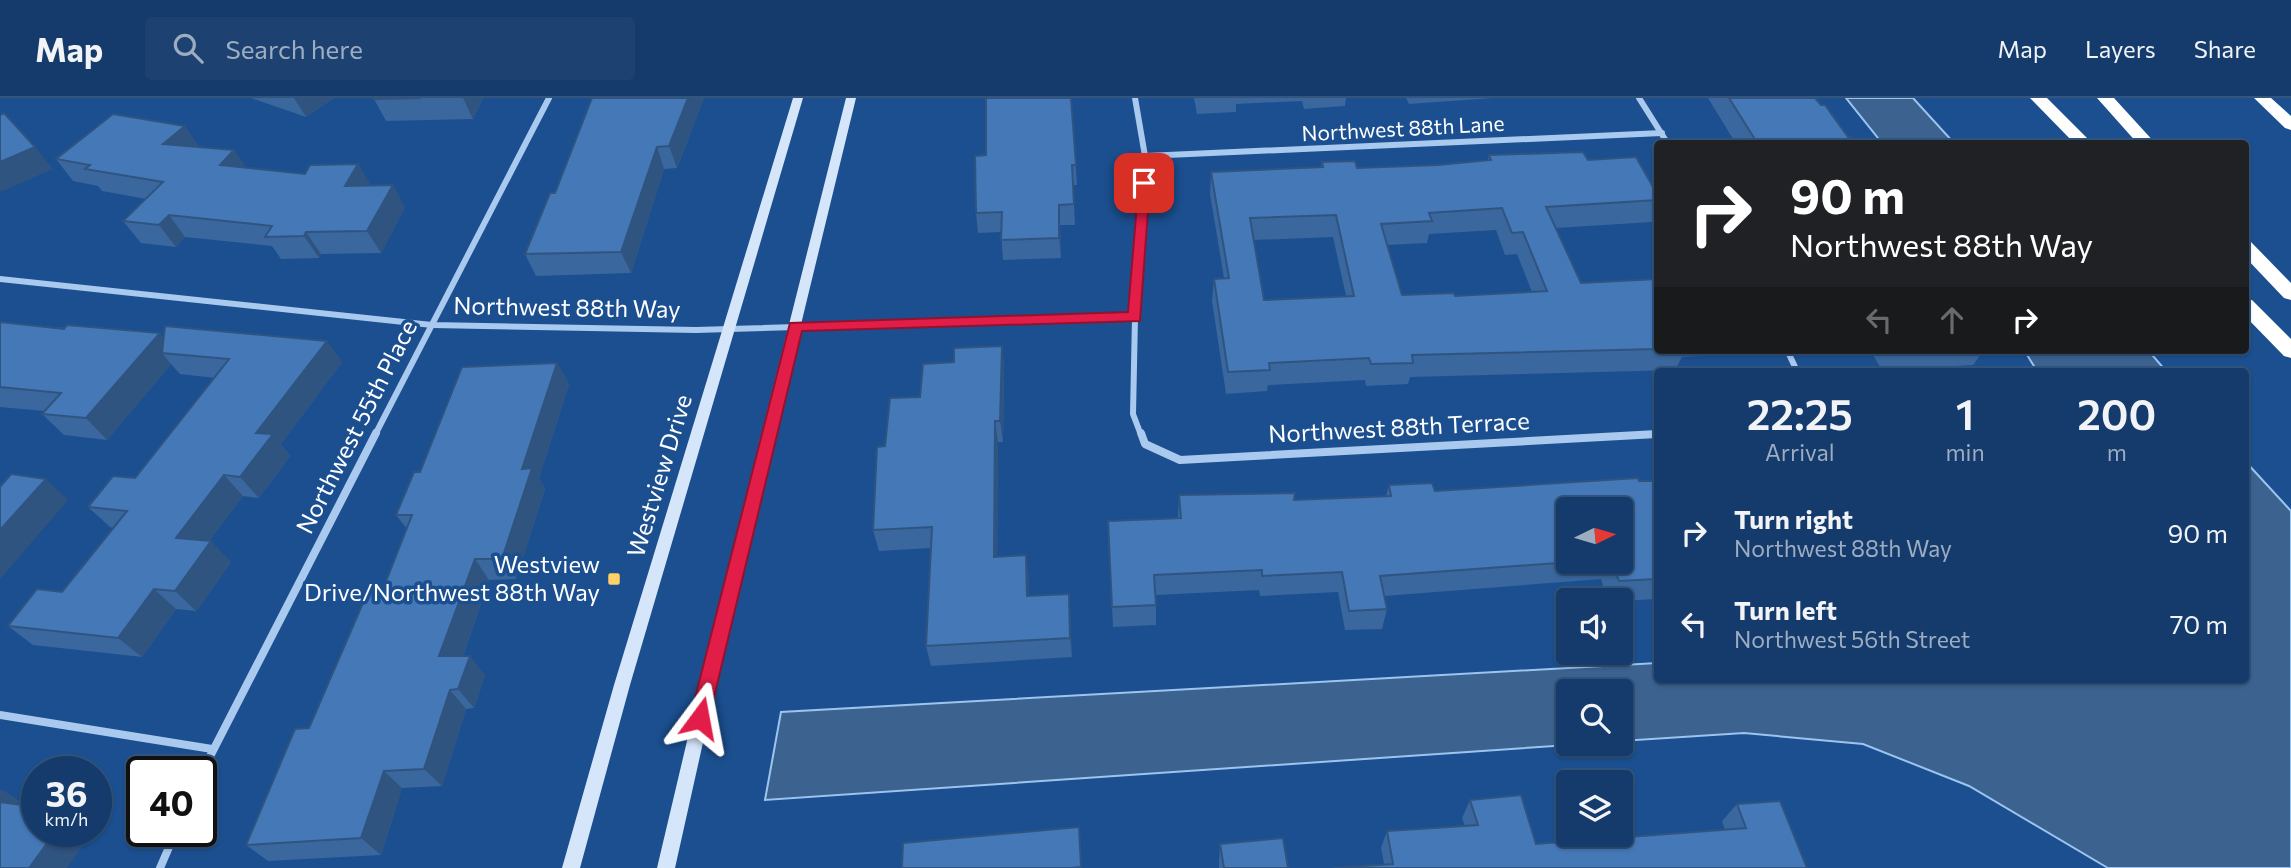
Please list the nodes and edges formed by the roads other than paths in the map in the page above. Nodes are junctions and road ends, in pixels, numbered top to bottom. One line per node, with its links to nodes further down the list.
1 (549, 98): 20 (street, Northwest 55th Place)
2 (797, 98): 22 (street, Westview Drive)
3 (851, 98): 21 (street)
4 (1135, 98): 14 (street)
5 (1639, 98): 10 (street)
6 (2039, 98): 12 (highway)
7 (2105, 98): 13 (highway)
8 (2262, 98): 9 (highway)
9 (2291, 125)
10 (1662, 133): 11 (street); 14 (street, Northwest 88th Lane)
11 (1666, 140)
12 (2081, 140)
13 (2144, 140)
14 (1145, 156): 19 (street)
15 (2249, 250): 17 (highway)
16 (0, 279): 20 (street, Northwest 88th Way)
17 (2291, 294)
18 (2249, 309): 23 (highway)
19 (1135, 317): 21 (street, Northwest 88th Way); 24 (street, Northwest 88th Terrace)
20 (432, 325): 22 (street, Northwest 88th Way); 26 (street, Northwest 55th Place)
21 (796, 326): 22 (street, Northwest 88th Way); 31 (street)
22 (730, 328): 30 (street, Westview Drive)
23 (2291, 351)
24 (1654, 434)
25 (0, 715): 26 (street)
26 (212, 749): 27 (street, Northwest 55th Place)
27 (209, 756)
28 (169, 847): 29 (street)
29 (160, 868)
30 (571, 868)
31 (666, 868)

